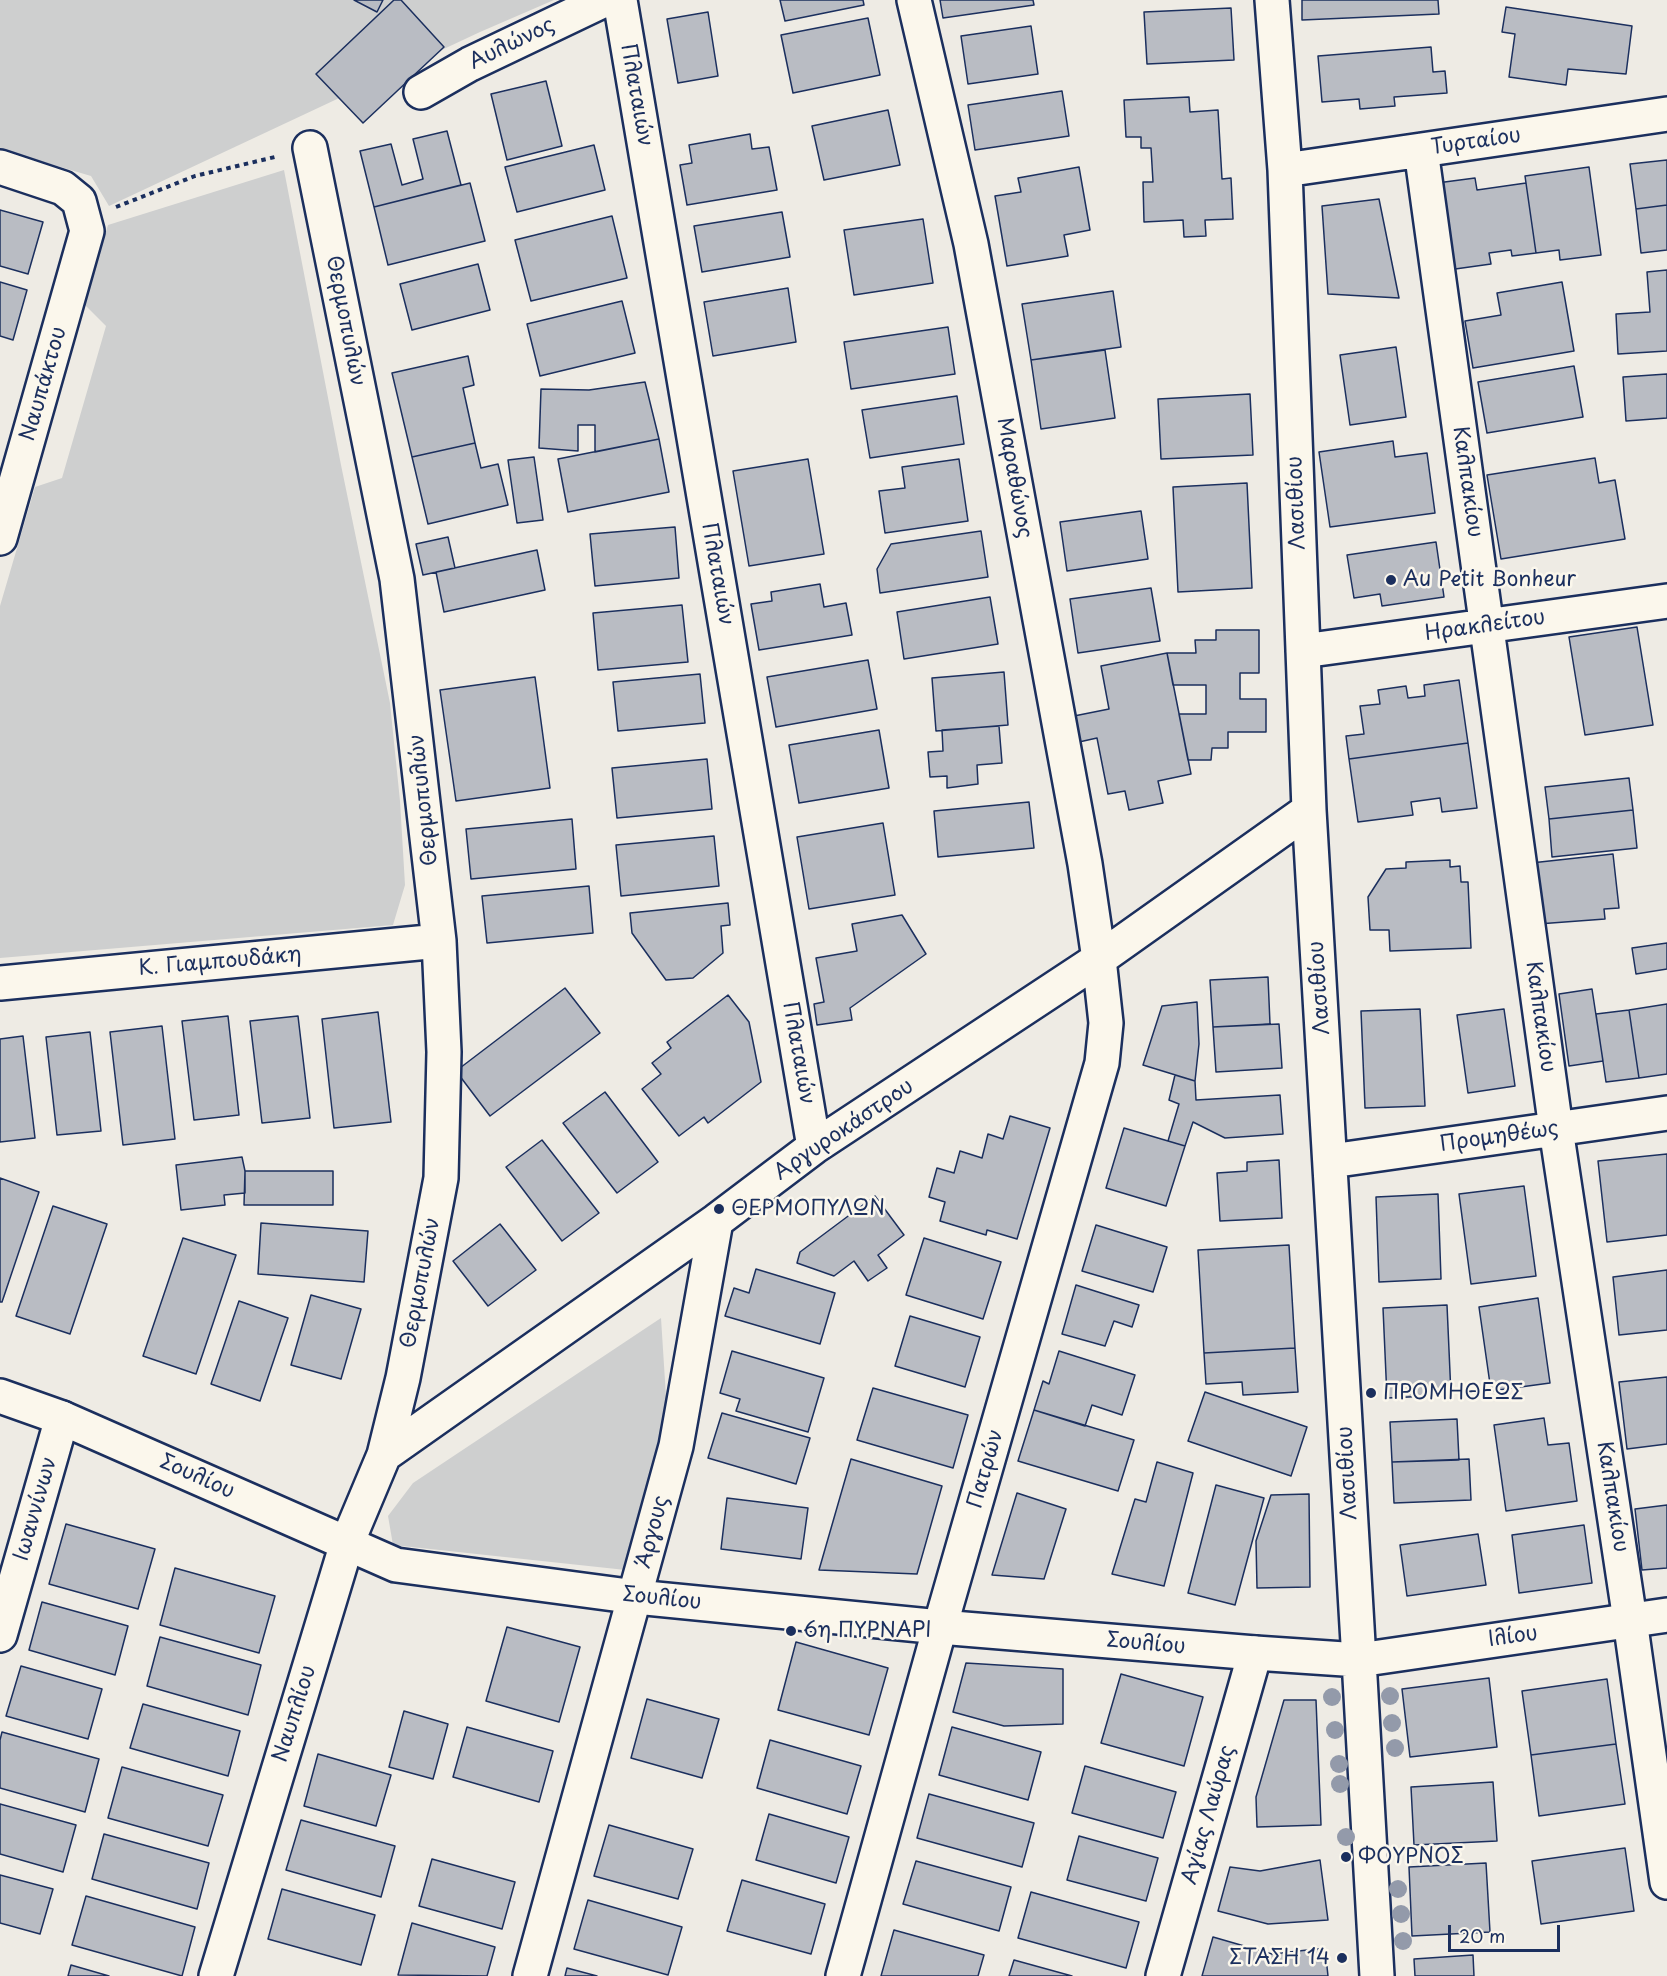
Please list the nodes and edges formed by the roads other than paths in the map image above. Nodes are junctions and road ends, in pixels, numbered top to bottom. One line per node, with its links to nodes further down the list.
1 (604, 0): 5 (street, Αυλώνος)
2 (620, 0): 21 (street, Πλαταιών)
3 (914, 0): 17 (street, Μαραθώνος)
4 (1272, 0): 10 (street, Λασιθίου)
5 (421, 92)
6 (1667, 114): 8 (street, Τυρταίου)
7 (310, 148): 16 (street, Θερμοπυλών)
8 (1421, 150): 10 (street, Τυρταίου); 13 (street, Καλπακίου)
9 (0, 167): 11 (street, Ναυπάκτου)
10 (1285, 170): 14 (street, Λασιθίου)
11 (0, 538)
12 (1667, 601): 13 (street, Ηρακλείτου)
13 (1487, 626): 14 (street, Ηρακλείτου); 20 (street, Καλπακίου)
14 (1303, 651): 15 (street, Λασιθίου)
15 (1309, 810): 17 (street, Αργυροκάστρου); 22 (street, Λασιθίου)
16 (439, 941): 18 (street, Κ. Γιαμπουδάκη); 26 (street, Θερμοπυλών)
17 (1099, 958): 21 (street, Αργυροκάστρου); 31 (street, Πατρών)
18 (0, 982)
19 (1667, 1113): 20 (street, Προμηθέως)
20 (1556, 1129): 22 (street, Προμηθέως); 30 (street, Καλπακίου)
21 (814, 1148): 23 (street, Αργυροκάστρου)
22 (1330, 1161): 34 (street, Λασιθίου)
23 (717, 1221): 26 (street, Αργυροκάστρου); 28 (street, Άργους)
24 (0, 1396): 25 (street, Σουλίου)
25 (62, 1418): 27 (street, Σουλίου); 32 (street, Ιωαννίνων)
26 (384, 1455): 27 (street, Ναυπλίου)
27 (347, 1544): 28 (street, Σουλίου); 36 (street, Ναυπλίου)
28 (636, 1597): 31 (street, Σουλίου); 37 (street, Άργους)
29 (1667, 1615): 30 (street, Ιλίου)
30 (1630, 1620): 34 (street, Ιλίου); 35 (street, Καλπακίου)
31 (940, 1627): 33 (street, Σουλίου); 38 (street, Πατρών)
32 (0, 1635)
33 (1255, 1653): 34 (street, Σουλίου); 39 (street, Αγίας Λαύρας)
34 (1359, 1660): 40 (street, Λασιθίου)
35 (1667, 1882)
36 (216, 1976)
37 (530, 1976)
38 (843, 1976)
39 (1163, 1976)
40 (1377, 1976)

